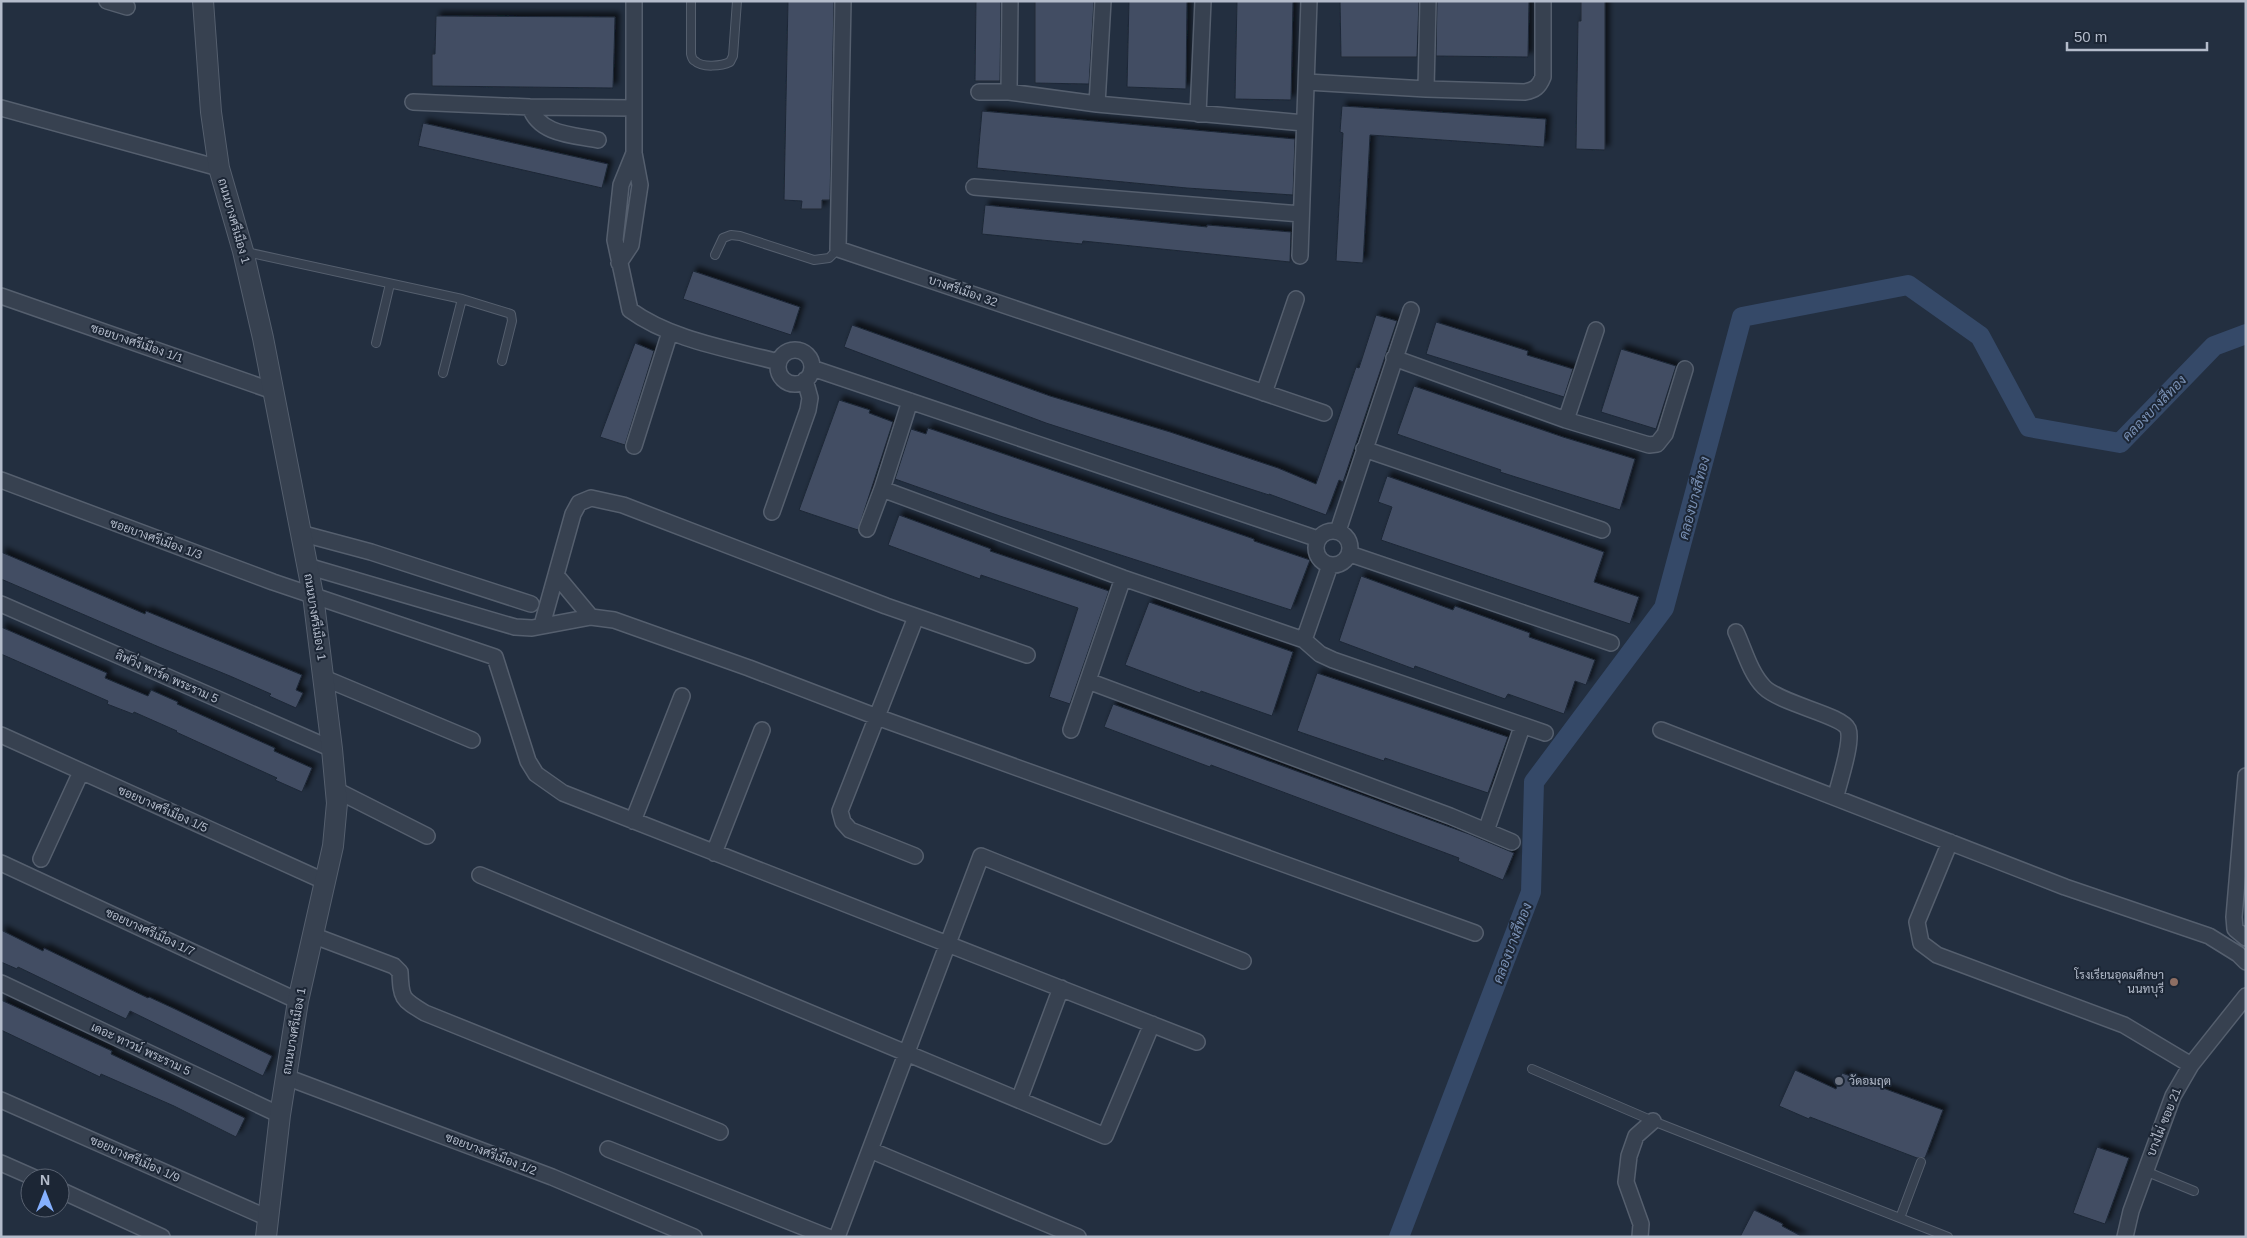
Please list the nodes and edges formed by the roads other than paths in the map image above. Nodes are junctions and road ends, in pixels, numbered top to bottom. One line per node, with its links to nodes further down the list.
1 (107, 1): 13 (street)
2 (203, 1): 26 (street, ถนนบางศรีเมือง 1)
3 (634, 1): 22 (street)
4 (692, 1): 5 (lane)
5 (737, 1)
6 (843, 1): 29 (street)
7 (1010, 1): 17 (street)
8 (1103, 1): 19 (street)
9 (1203, 1): 23 (street)
10 (1308, 1): 14 (street)
11 (1428, 1): 15 (street)
12 (1543, 1): 15 (street)
13 (127, 8)
14 (1307, 82): 15 (street); 24 (street)
15 (1426, 89)
16 (979, 92): 17 (street)
17 (1008, 92): 19 (street)
18 (413, 102): 20 (street)
19 (1097, 104): 23 (street)
20 (530, 107): 22 (street); 25 (street)
21 (1, 108): 26 (street)
22 (634, 108): 39 (street)
23 (1198, 114): 24 (street)
24 (1304, 123): 28 (street)
25 (598, 140)
26 (219, 168): 30 (street, ถนนบางศรีเมือง 1)
27 (974, 187): 28 (street)
28 (1301, 214): 32 (street)
29 (838, 248): 31 (lane); 48 (street, บางศรีเมือง 32)
30 (243, 251): 33 (lane); 47 (street, ถนนบางศรีเมือง 1)
31 (715, 255)
32 (1300, 256)
33 (390, 284): 35 (lane); 40 (lane)
34 (1, 296): 47 (street, ซอยบางศรีเมือง 1/1)
35 (462, 299): 42 (lane); 45 (lane)
36 (1296, 299): 48 (street)
37 (1410, 310): 41 (street)
38 (1596, 330): 51 (street)
39 (670, 332): 43 (street); 52 (street)
40 (376, 343)
41 (1394, 358): 51 (street); 53 (street)
42 (502, 360)
43 (778, 362): 46 (street); 46 (street)
44 (1685, 369): 51 (street)
45 (443, 373)
46 (809, 374): 49 (street); 56 (street)
47 (273, 391): 60 (street, ถนนบางศรีเมือง 1)
48 (1264, 393): 50 (street, บางศรีเมือง 32)
49 (910, 402): 55 (street); 61 (street)
50 (1324, 413)
51 (1566, 420)
52 (634, 446)
53 (1364, 449): 58 (street); 59 (street)
54 (1, 480): 67 (street, ซอยบางศรีเมือง 1/3)
55 (882, 489): 57 (street); 66 (street)
56 (772, 512)
57 (867, 529)
58 (1602, 530)
59 (1338, 531): 61 (street); 62 (street)
60 (300, 533): 64 (street, ถนนบางศรีเมือง 1); 69 (street)
61 (1318, 539): 63 (street)
62 (1350, 554): 63 (street); 75 (street)
63 (1330, 565): 74 (street)
64 (307, 566): 67 (street, ถนนบางศรีเมือง 1); 72 (street)
65 (556, 575): 70 (street); 71 (street); 72 (street)
66 (1123, 578): 74 (street); 78 (street)
67 (313, 595): 77 (street, ถนนบางศรีเมือง 1); 93 (street, ซอยบางศรีเมือง 1/3)
68 (1, 604): 88 (street, ลิฟวิ่ง พาร์ค พระราม 5)
69 (531, 604)
70 (916, 616): 76 (street); 80 (street)
71 (591, 617): 72 (street); 80 (street)
72 (542, 626)
73 (1736, 632): 92 (street)
74 (1304, 640): 81 (street)
75 (1611, 643)
76 (1027, 655)
77 (324, 678): 87 (street); 88 (street, ถนนบางศรีเมือง 1)
78 (1088, 681): 83 (street); 94 (street)
79 (682, 696): 93 (street)
80 (877, 717): 99 (street); 104 (street)
81 (1522, 727): 85 (street); 94 (street)
82 (762, 730): 98 (street)
83 (1071, 730)
84 (1661, 730): 92 (street)
85 (1545, 733)
86 (1, 735): 89 (street, ซอยบางศรีเมือง 1/5)
87 (472, 740)
88 (332, 749): 91 (street, ถนนบางศรีเมือง 1)
89 (81, 772): 100 (street); 103 (street, ซอยบางศรีเมือง 1/5)
90 (2246, 776): 106 (street)
91 (336, 790): 95 (street); 103 (street, ถนนบางศรีเมือง 1)
92 (1836, 796): 97 (street)
93 (633, 821): 98 (street)
94 (1486, 831): 96 (street)
95 (427, 836)
96 (1512, 842)
97 (1950, 842): 109 (street); 117 (street)
98 (714, 853): 107 (street)
99 (914, 856)
100 (41, 859)
101 (1, 863): 113 (street, ซอยบางศรีเมือง 1/7)
102 (480, 875): 116 (street)
103 (326, 882): 105 (street, ถนนบางศรีเมือง 1)
104 (1475, 933)
105 (312, 935): 113 (street, ถนนบางศรีเมือง 1); 124 (street)
106 (2246, 938)
107 (949, 944): 108 (street); 111 (street); 116 (street)
108 (1243, 961)
109 (2246, 962)
110 (1, 983): 122 (street, เดอะ ทาวน์ พระราม 5)
111 (1061, 988): 114 (street); 121 (street)
112 (2246, 996): 117 (street, บางไผ่ ซอย 21)
113 (298, 1001): 119 (street, ถนนบางศรีเมือง 1)
114 (1152, 1024): 115 (street); 121 (street)
115 (1197, 1042)
116 (907, 1054): 121 (street); 126 (street)
117 (2192, 1064): 130 (street, บางไผ่ ซอย 21)
118 (1532, 1069): 123 (lane)
119 (286, 1077): 122 (street, ถนนบางศรีเมือง 1); 136 (street, ซอยบางศรีเมือง 1/2)
120 (1, 1100): 134 (street, ซอยบางศรีเมือง 1/9)
121 (1020, 1100)
122 (280, 1115): 134 (street, ถนนบางศรีเมือง 1)
123 (1653, 1121): 133 (lane); 140 (street)
124 (720, 1132)
125 (608, 1149): 137 (street)
126 (870, 1150): 138 (street); 139 (street)
127 (1, 1162): 129 (street)
128 (1921, 1162): 133 (lane)
129 (20, 1171)
130 (2145, 1171): 131 (lane); 142 (street, บางไผ่ ซอย 21)
131 (2194, 1191)
132 (70, 1195): 135 (street)
133 (1900, 1218): 141 (lane)
134 (267, 1227)
135 (162, 1237)
136 (694, 1237)
137 (828, 1237)
138 (837, 1237)
139 (1078, 1237)
140 (1640, 1237)
141 (1948, 1237)
142 (2125, 1237)

